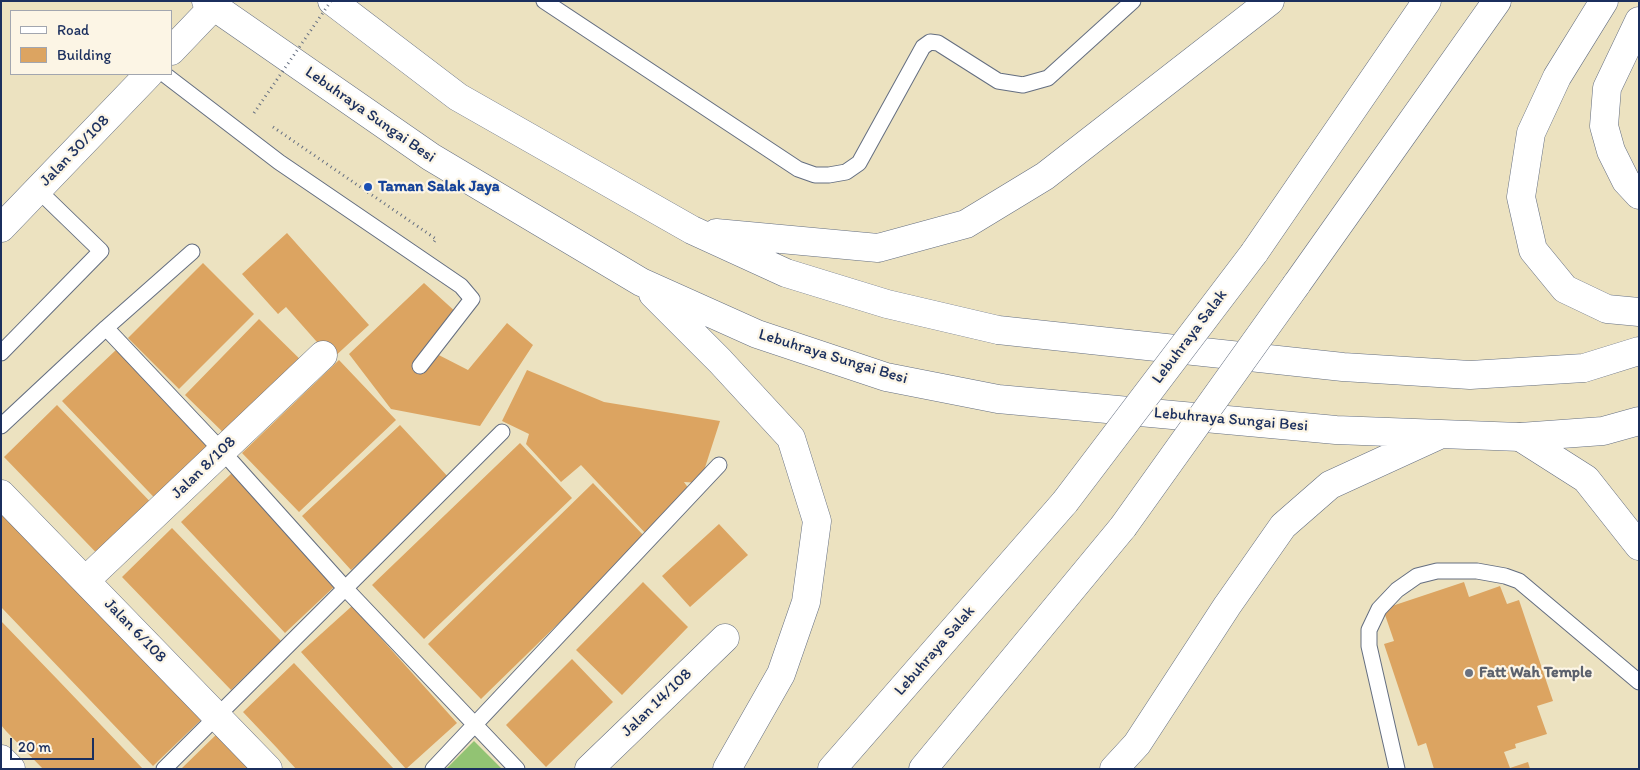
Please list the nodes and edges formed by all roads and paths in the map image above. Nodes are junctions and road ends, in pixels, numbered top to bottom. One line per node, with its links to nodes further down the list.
1 (331, 1): 13 (path, bridge); 17 (main road)
2 (544, 1): 3 (lane)
3 (1133, 1)
4 (1270, 1): 17 (main road)
5 (1427, 1): 49 (main road, Lebuhraya Salak, bridge)
6 (1497, 1): 50 (main road, bridge)
7 (1604, 1): 20 (main road)
8 (210, 4): 10 (main road); 19 (main road, Lebuhraya Sungai Besi)
9 (1639, 21): 15 (main road)
10 (172, 50)
11 (148, 75): 14 (main road, Jalan 30/108)
12 (165, 75): 25 (lane)
13 (254, 113)
14 (38, 190): 16 (main road, Jalan 30/108); 23 (lane)
15 (1639, 195)
16 (1, 228)
17 (692, 230): 22 (main road)
18 (192, 252): 21 (lane)
19 (641, 282): 29 (main road, Lebuhraya Sungai Besi); 48 (main road)
20 (1639, 312)
21 (106, 328): 27 (lane); 31 (lane)
22 (1639, 351)
23 (1, 354)
24 (323, 355): 31 (main road, Jalan 8/108)
25 (420, 366)
26 (1639, 421): 30 (main road, Lebuhraya Sungai Besi)
27 (1, 426)
28 (502, 432): 36 (lane)
29 (1440, 434): 30 (main road, Lebuhraya Sungai Besi); 51 (main road)
30 (1520, 436): 34 (main road)
31 (222, 451): 35 (main road, Jalan 8/108); 36 (lane)
32 (719, 466): 40 (lane)
33 (1, 494): 35 (main road, Jalan 6/108)
34 (1639, 546)
35 (86, 580): 39 (main road, Jalan 6/108)
36 (345, 588): 39 (lane); 40 (lane)
37 (725, 638): 47 (main road, Jalan 14/108)
38 (1639, 682): 52 (lane)
39 (217, 716): 43 (lane); 44 (main road, Jalan 6/108)
40 (474, 725): 45 (lane); 46 (lane)
41 (1, 759): 42 (main road)
42 (11, 769)
43 (164, 769)
44 (268, 769)
45 (433, 769)
46 (517, 769)
47 (589, 769)
48 (727, 769)
49 (832, 769)
50 (923, 769)
51 (1114, 769)
52 (1397, 769)

